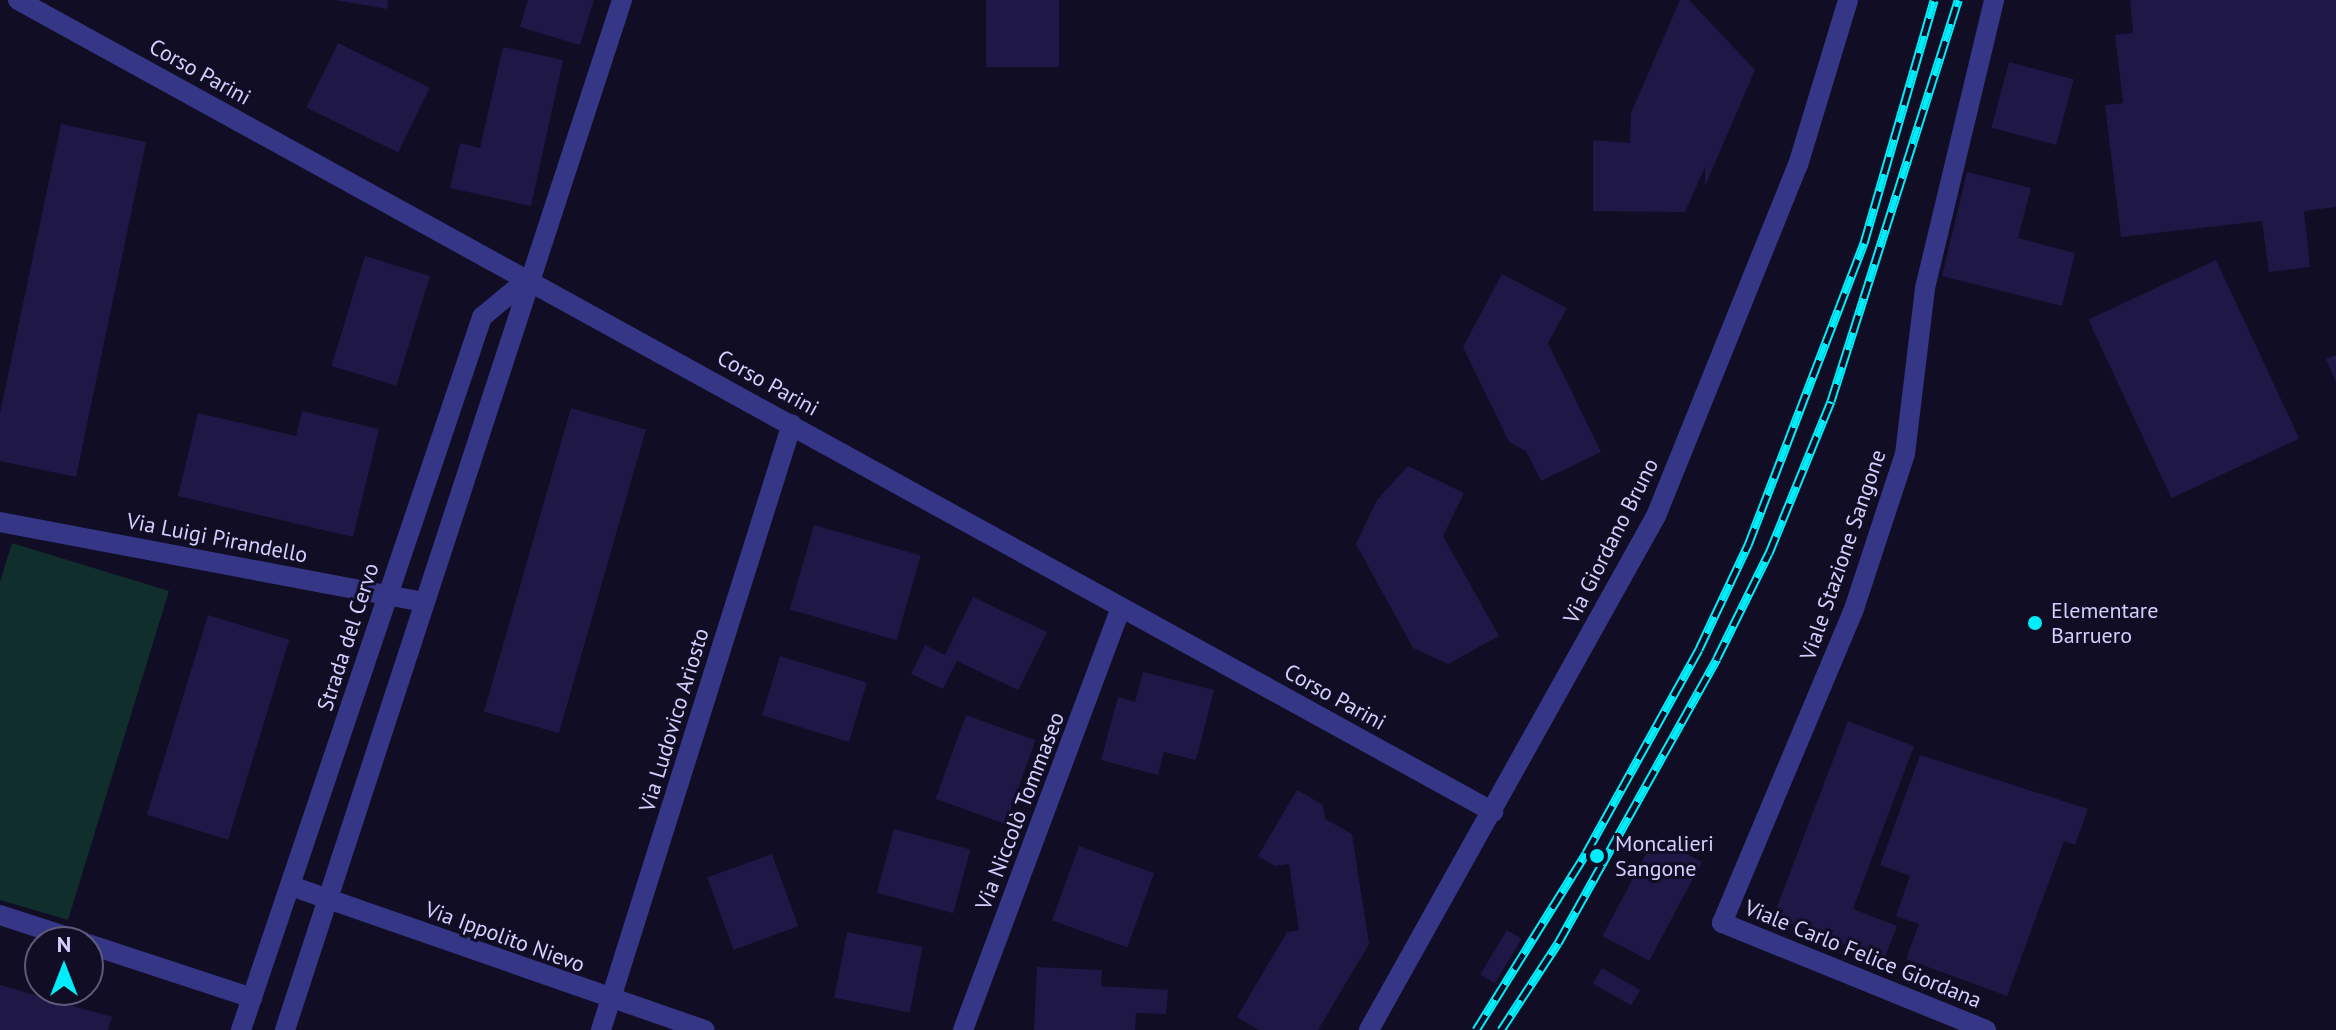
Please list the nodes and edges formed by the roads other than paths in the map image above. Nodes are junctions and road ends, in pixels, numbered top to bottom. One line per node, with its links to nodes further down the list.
1 (18, 0): 5 (street, Corso Parini)
2 (622, 0): 5 (street)
3 (1848, 0): 11 (street, Via Giordano Bruno)
4 (1994, 0): 15 (street, Viale Stazione Sangone)
5 (529, 278): 6 (street, Corso Parini); 8 (street, Strada del Cervo); 9 (street)
6 (792, 424): 10 (street, Corso Parini); 19 (street, Via Ludovico Ariosto)
7 (0, 522): 8 (street, Via Luigi Pirandello)
8 (387, 595): 9 (street, Via Luigi Pirandello); 12 (street, Strada del Cervo)
9 (424, 602): 13 (street)
10 (1121, 608): 11 (street, Corso Parini); 24 (street, Via Niccolò Tommaseo)
11 (1493, 812): 25 (street, Via Giordano Bruno)
12 (291, 886): 13 (street, Via Ippolito Nievo); 18 (street, Strada del Cervo)
13 (329, 899): 19 (street, Via Ippolito Nievo); 21 (street)
14 (0, 915): 16 (street)
15 (1722, 923): 26 (street, Viale Carlo Felice Giordana)
16 (33, 926)
17 (104, 949): 18 (street)
18 (252, 998): 20 (street, Strada del Cervo)
19 (611, 1000): 22 (street, Via Ludovico Ariosto); 23 (street, Via Ippolito Nievo)
20 (241, 1030)
21 (285, 1030)
22 (601, 1030)
23 (705, 1030)
24 (963, 1030)
25 (1369, 1030)
26 (1986, 1030)

